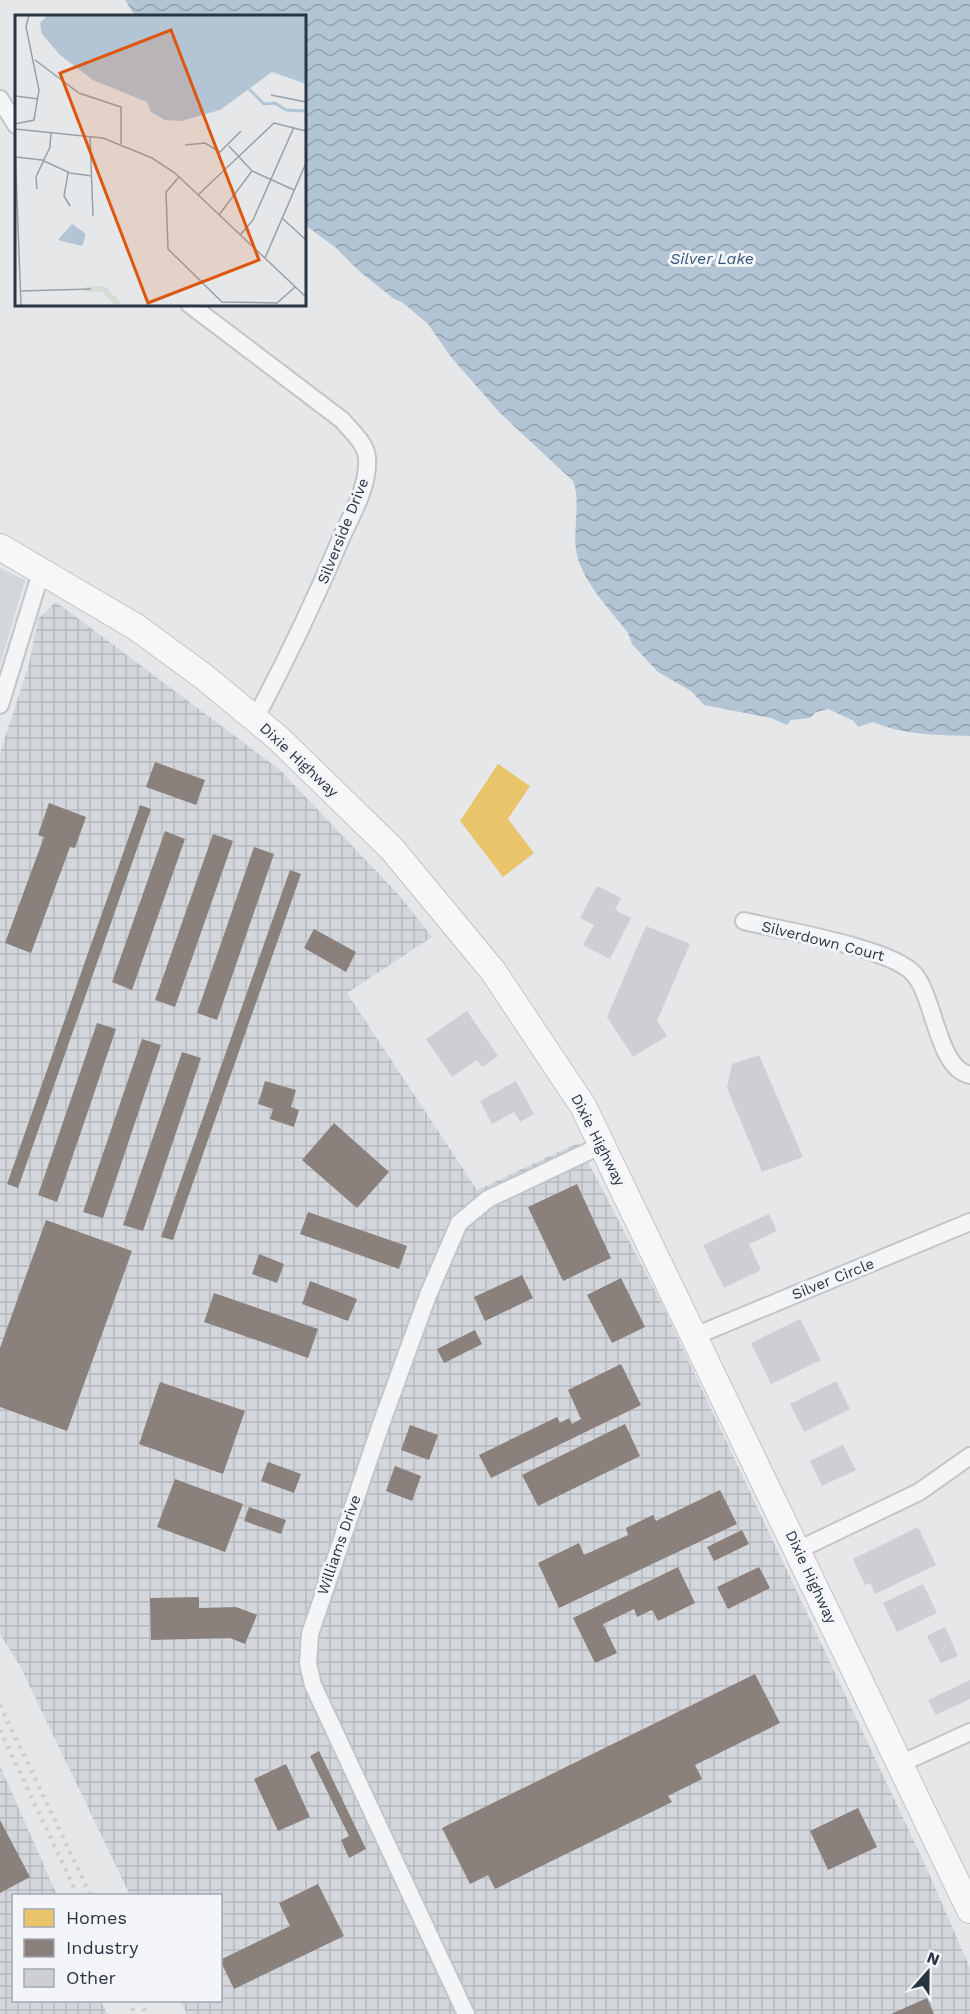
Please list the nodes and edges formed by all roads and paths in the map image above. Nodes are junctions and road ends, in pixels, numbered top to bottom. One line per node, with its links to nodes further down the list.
1 (0, 99): 2 (street)
2 (15, 123)
3 (192, 306): 7 (street, Silverside Drive)
4 (0, 547): 5 (main road, Dixie Highway)
5 (42, 569): 6 (street); 7 (main road, Dixie Highway)
6 (0, 705)
7 (255, 719): 10 (main road, Dixie Highway)
8 (744, 921): 9 (street, Silverdown Court)
9 (970, 1075)
10 (602, 1145): 12 (main road, Dixie Highway); 18 (street, Williams Drive)
11 (970, 1222): 12 (street, Silver Circle)
12 (695, 1336): 14 (main road, Dixie Highway)
13 (970, 1456): 14 (street)
14 (798, 1550): 16 (main road, Dixie Highway)
15 (970, 1732): 16 (street)
16 (900, 1764): 17 (main road, Dixie Highway)
17 (970, 1910)
18 (466, 2014)

